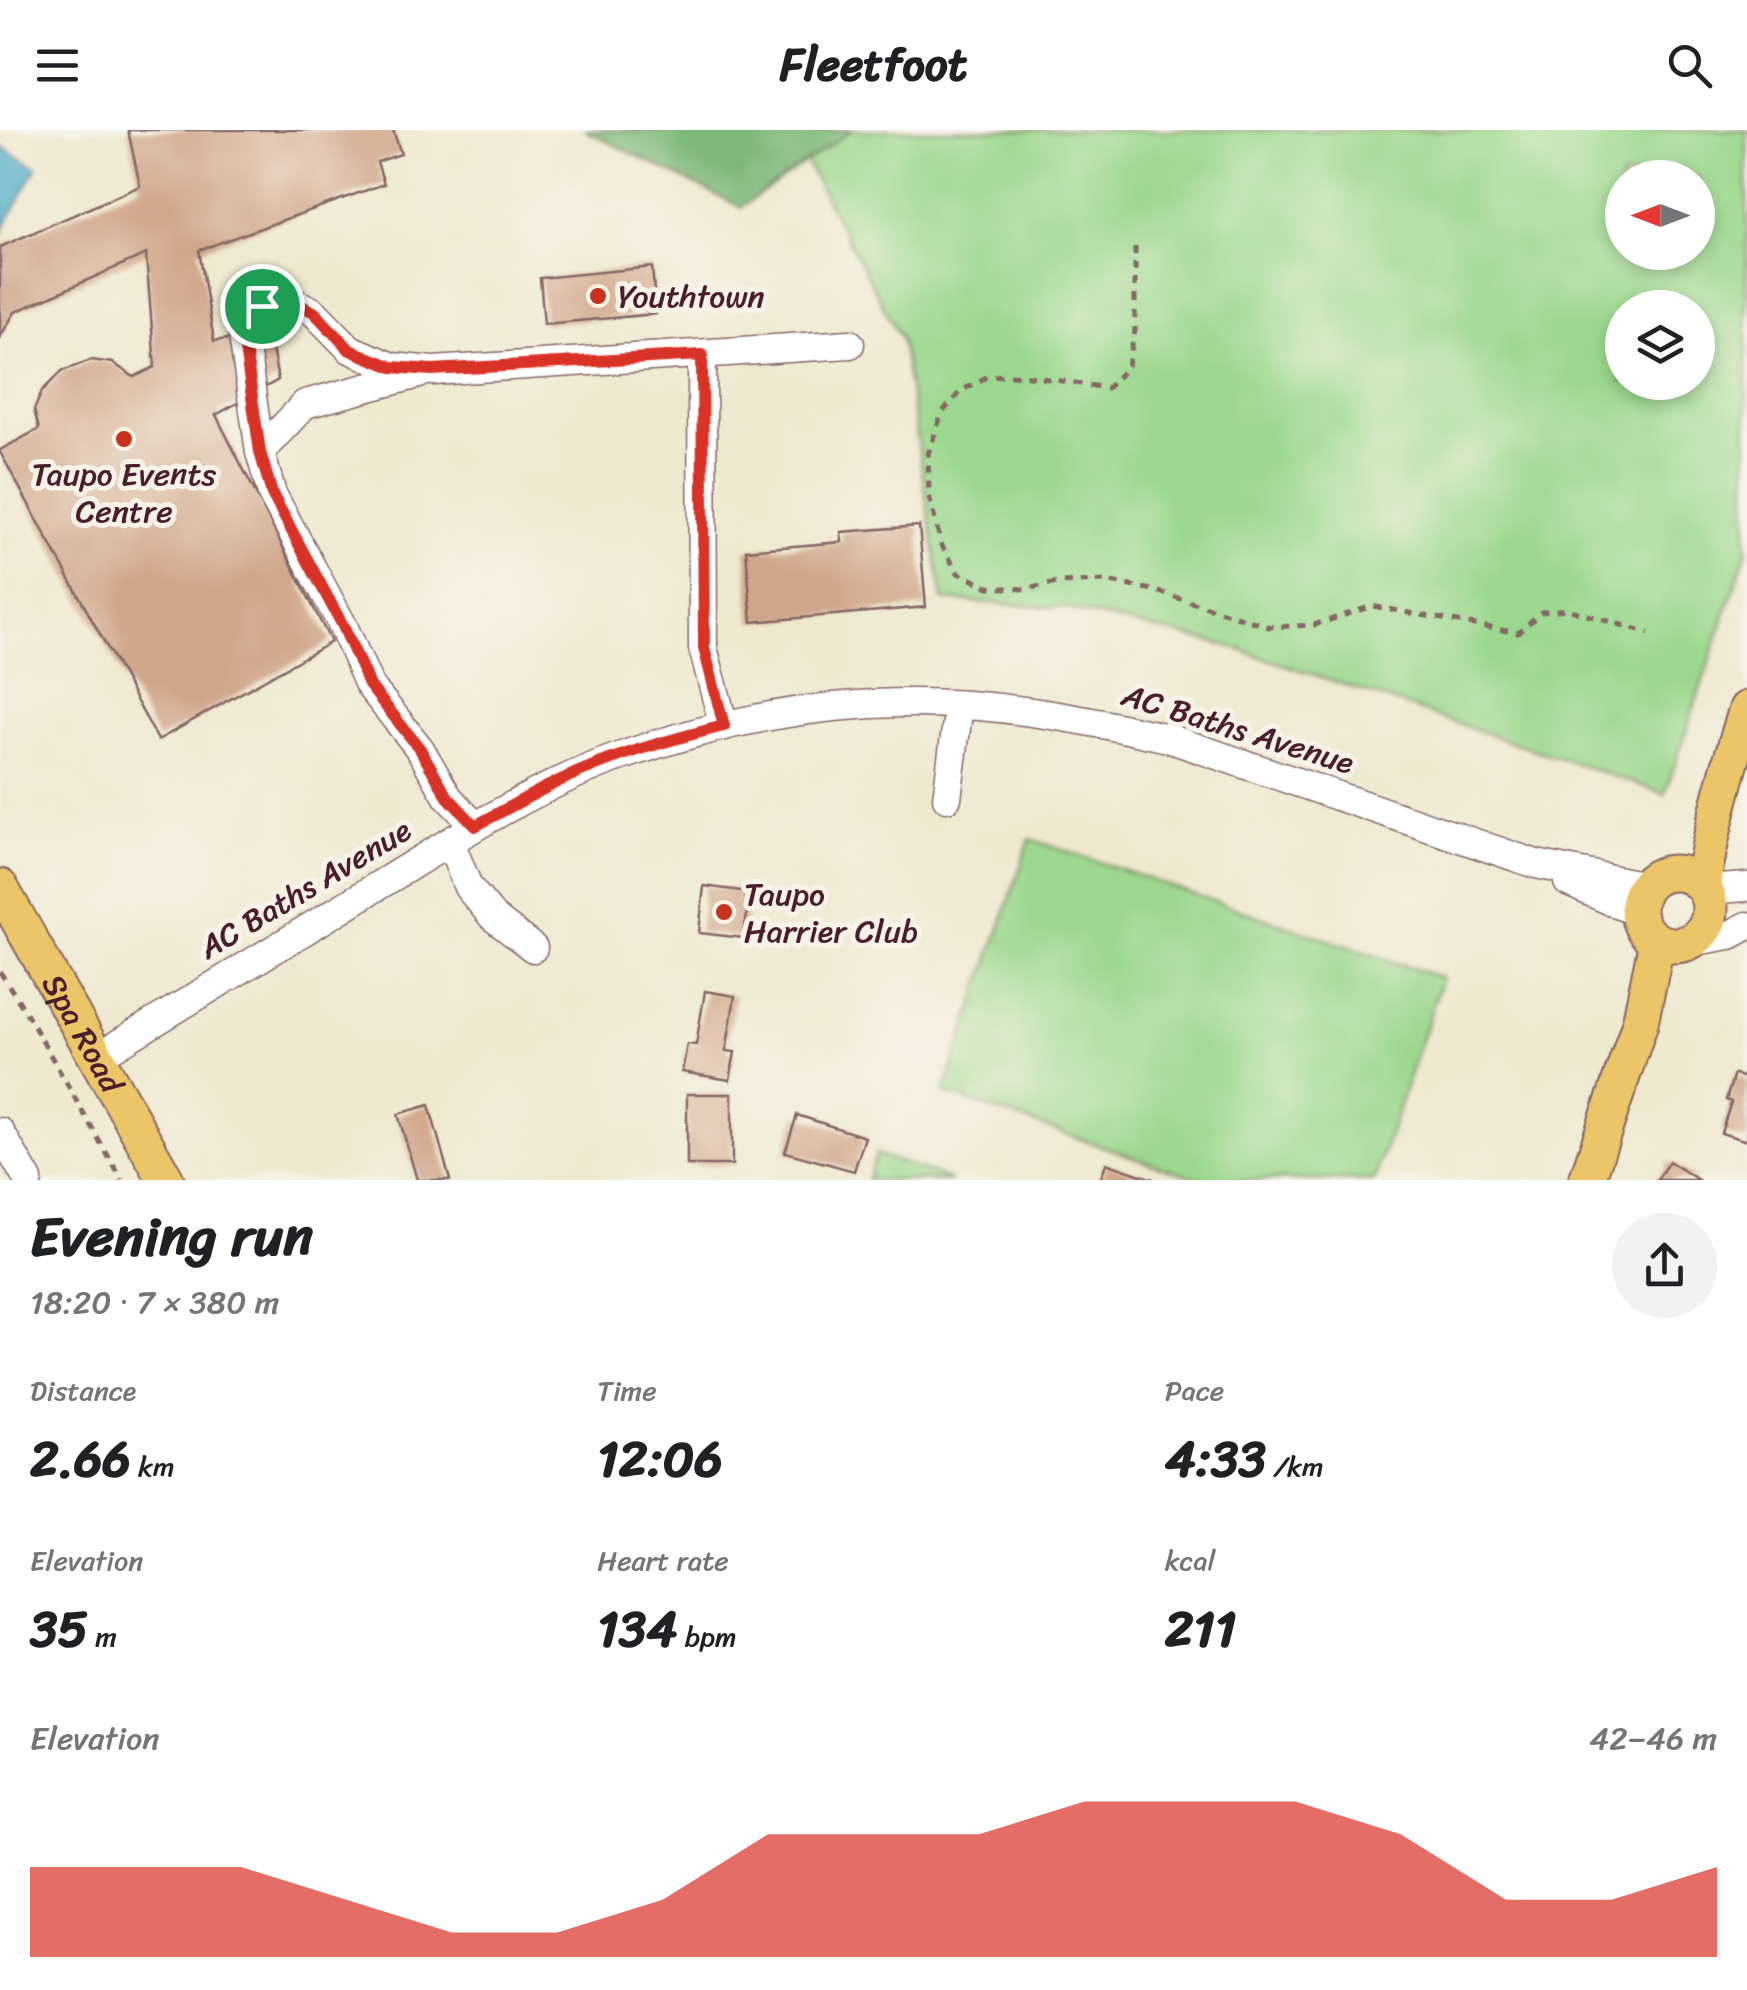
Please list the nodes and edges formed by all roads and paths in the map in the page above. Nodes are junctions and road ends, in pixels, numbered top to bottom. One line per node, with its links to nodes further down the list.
1 (1134, 247): 6 (path)
2 (850, 344): 3 (street)
3 (702, 355): 4 (street); 9 (street)
4 (432, 370): 5 (street); 5 (street)
5 (260, 452): 11 (street)
6 (1649, 633)
7 (959, 705): 9 (street, AC Baths Avenue); 10 (street); 15 (street, AC Baths Avenue)
8 (1747, 709): 15 (main road)
9 (724, 726): 11 (street, AC Baths Avenue)
10 (947, 798)
11 (475, 826): 12 (street, AC Baths Avenue)
12 (450, 842): 17 (street); 19 (street, AC Baths Avenue)
13 (0, 887): 19 (main road, Spa Road)
14 (1747, 887): 15 (street)
15 (1674, 910): 16 (street); 24 (main road)
16 (1747, 926)
17 (533, 948)
18 (0, 972): 22 (path)
19 (98, 1058): 23 (main road, Spa Road)
20 (0, 1132): 21 (street)
21 (28, 1180)
22 (122, 1180)
23 (166, 1180)
24 (1587, 1180)

